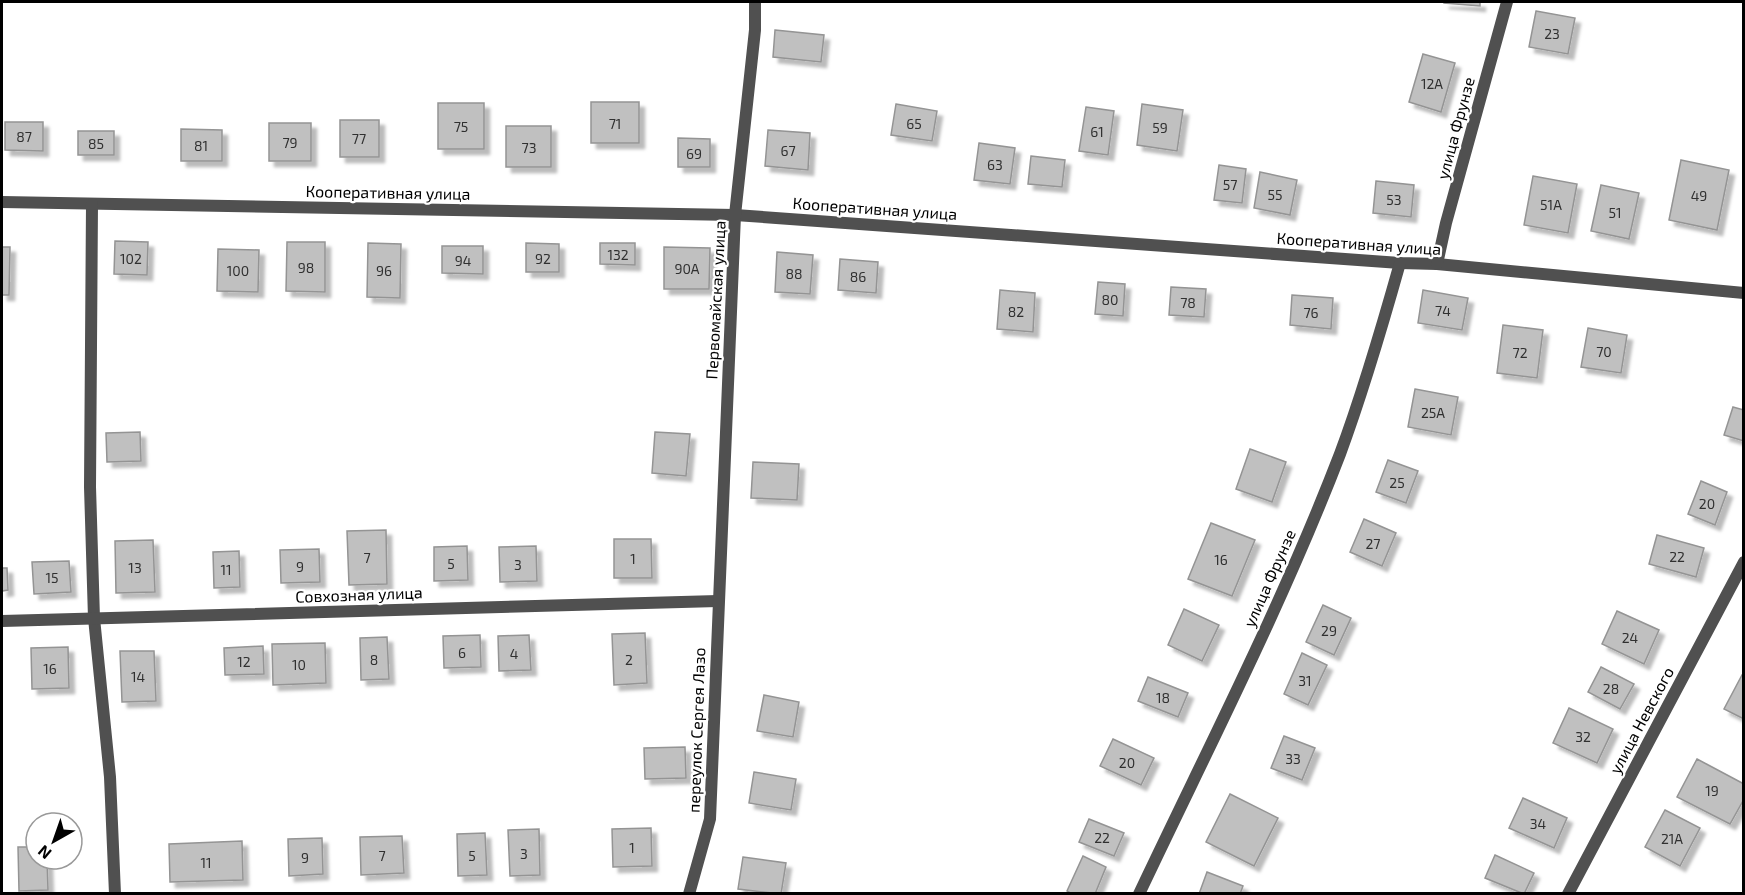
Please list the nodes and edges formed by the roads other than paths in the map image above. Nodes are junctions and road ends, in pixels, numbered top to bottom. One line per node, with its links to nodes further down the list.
1 (755, 2): 5 (street, Первомайская улица)
2 (1507, 2): 7 (street, улица Фрунзе)
3 (2, 202): 4 (street, Кооперативная улица)
4 (92, 204): 5 (street, Кооперативная улица); 11 (street)
5 (735, 215): 6 (street, Кооперативная улица); 10 (street, Первомайская улица)
6 (1400, 263): 7 (street, Кооперативная улица); 15 (street, улица Фрунзе)
7 (1437, 264): 8 (street, Кооперативная улица)
8 (1743, 293)
9 (1743, 562): 16 (street, улица Невского)
10 (718, 601): 11 (street, Совхозная улица); 14 (street, переулок Сергея Лазо)
11 (94, 618): 12 (street, Совхозная улица); 13 (street)
12 (2, 621)
13 (115, 894)
14 (689, 894)
15 (1139, 894)
16 (1568, 894)

